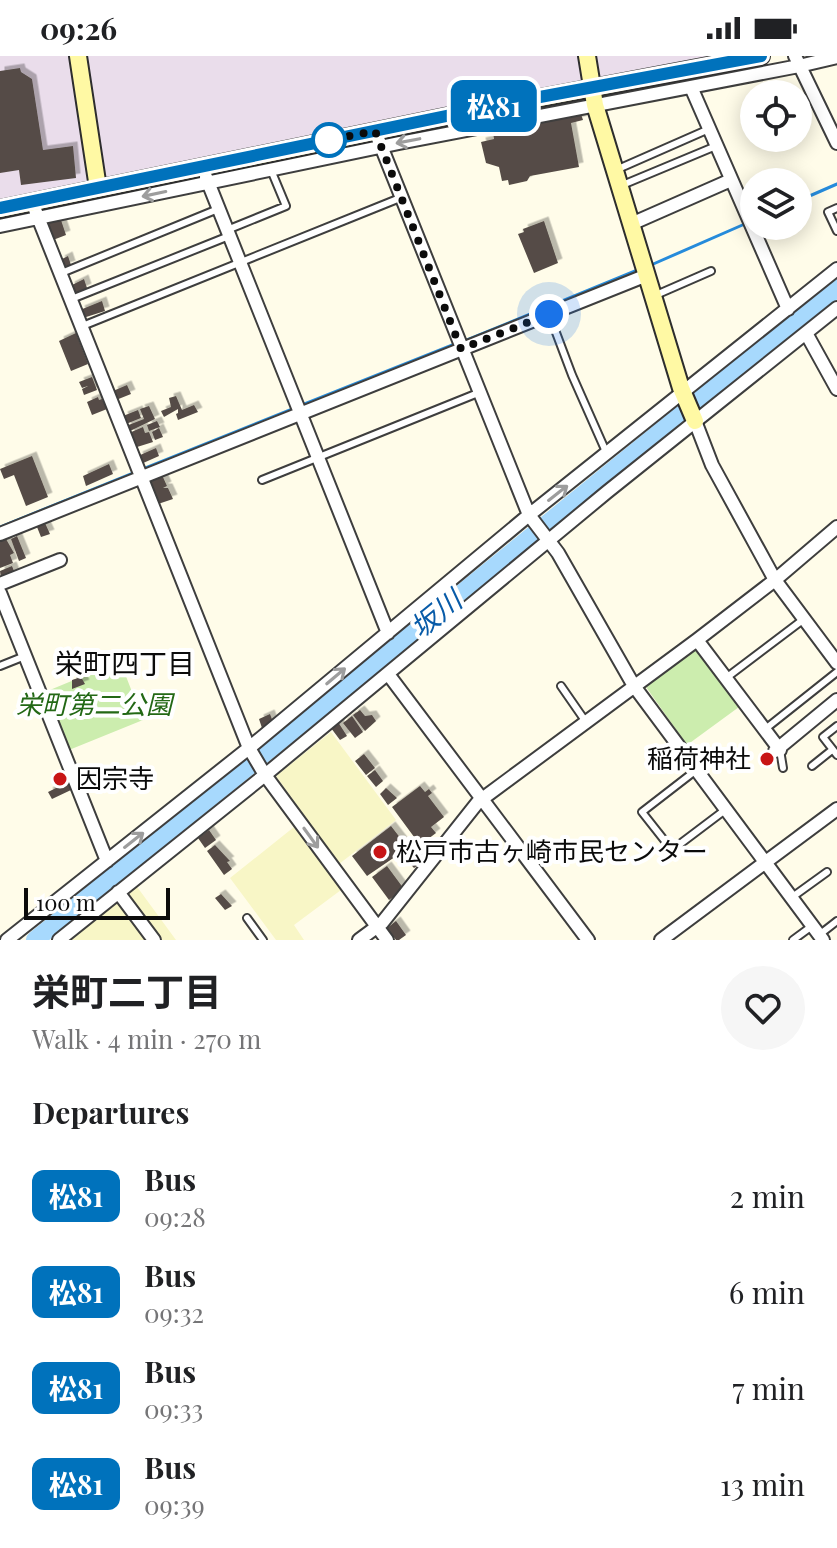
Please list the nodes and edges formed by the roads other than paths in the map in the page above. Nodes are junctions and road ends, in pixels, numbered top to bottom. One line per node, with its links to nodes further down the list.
1 (78, 56): 18 (street)
2 (587, 56): 6 (street)
3 (761, 56): 6 (street)
4 (837, 57): 5 (street)
5 (797, 63): 7 (street); 11 (street)
6 (592, 87): 8 (street); 10 (street)
7 (691, 87): 8 (street); 9 (street)
8 (595, 105): 13 (street, one-way to 13); 16 (street)
9 (709, 129): 12 (street); 16 (lane)
10 (375, 131): 13 (street); 15 (street)
11 (837, 143)
12 (716, 146): 16 (lane); 17 (street)
13 (380, 147): 14 (street); 19 (street)
14 (271, 170): 15 (street); 27 (lane)
15 (206, 174): 18 (street); 22 (street); 23 (street, one-way to 23)
16 (617, 178): 24 (street)
17 (731, 180): 24 (street); 36 (street)
18 (98, 188): 23 (street)
19 (400, 198): 28 (lane); 40 (street)
20 (837, 208): 26 (lane)
21 (0, 209): 23 (street)
22 (219, 209): 27 (street); 32 (lane)
23 (34, 210): 25 (street); 32 (street)
24 (631, 224): 30 (street)
25 (0, 226)
26 (837, 231)
27 (228, 233): 28 (street); 34 (lane)
28 (240, 262): 38 (lane); 44 (street)
29 (837, 269): 36 (street)
30 (645, 270): 33 (street); 37 (street)
31 (711, 271): 33 (lane)
32 (59, 274): 34 (street)
33 (653, 297): 43 (street)
34 (69, 300): 38 (street)
35 (837, 308): 39 (street)
36 (788, 309): 43 (street)
37 (549, 314): 40 (street); 46 (lane)
38 (80, 327): 48 (street)
39 (806, 333): 41 (street); 45 (street)
40 (460, 345): 42 (street); 44 (street)
41 (837, 389)
42 (478, 393): 47 (lane); 50 (street)
43 (684, 394): 45 (street); 46 (street)
44 (299, 409): 47 (street); 48 (street)
45 (694, 419): 53 (street); 55 (street)
46 (607, 454): 50 (street, one-way to 46)
47 (318, 456): 49 (lane); 60 (street)
48 (139, 474): 52 (street); 74 (street)
49 (262, 480)
50 (529, 515): 53 (street); 60 (street)
51 (837, 527): 55 (street)
52 (0, 534)
53 (549, 540): 66 (street); 69 (street)
54 (60, 560): 56 (street)
55 (775, 580): 58 (street); 61 (street)
56 (0, 584)
57 (0, 593): 59 (street)
58 (804, 619): 62 (street); 67 (lane)
59 (5, 620): 63 (street)
60 (388, 633): 74 (street, one-way to 60)
61 (697, 640): 67 (street); 69 (street)
62 (834, 655)
63 (25, 656): 64 (lane); 84 (street)
64 (0, 666)
65 (837, 672): 73 (lane)
66 (388, 674): 80 (street); 81 (street)
67 (726, 678): 73 (street)
68 (561, 686): 71 (lane)
69 (634, 686): 71 (street); 79 (street)
70 (837, 700): 75 (street)
71 (586, 722): 81 (street)
72 (837, 726): 76 (lane)
73 (764, 730): 75 (street)
74 (250, 750): 80 (street); 84 (street, one-way to 74)
75 (777, 750): 78 (lane)
76 (835, 753): 77 (lane)
77 (812, 766)
78 (783, 768)
79 (695, 771): 83 (street); 83 (lane)
80 (264, 773): 87 (street); 91 (street, one-way to 91)
81 (482, 799): 91 (street); 99 (street)
82 (837, 809): 85 (street)
83 (725, 810): 85 (street)
84 (107, 861): 93 (street)
85 (765, 862): 88 (street); 100 (street)
86 (827, 872): 88 (lane)
87 (118, 892): 94 (street); 95 (street)
88 (791, 898): 92 (street)
89 (247, 918): 96 (lane)
90 (837, 921): 92 (lane)
91 (377, 927): 97 (street); 98 (street)
92 (818, 934): 101 (lane)
93 (7, 940)
94 (59, 940)
95 (154, 940)
96 (263, 940)
97 (359, 940)
98 (387, 940)
99 (588, 940)
100 (661, 940)
101 (793, 940)

